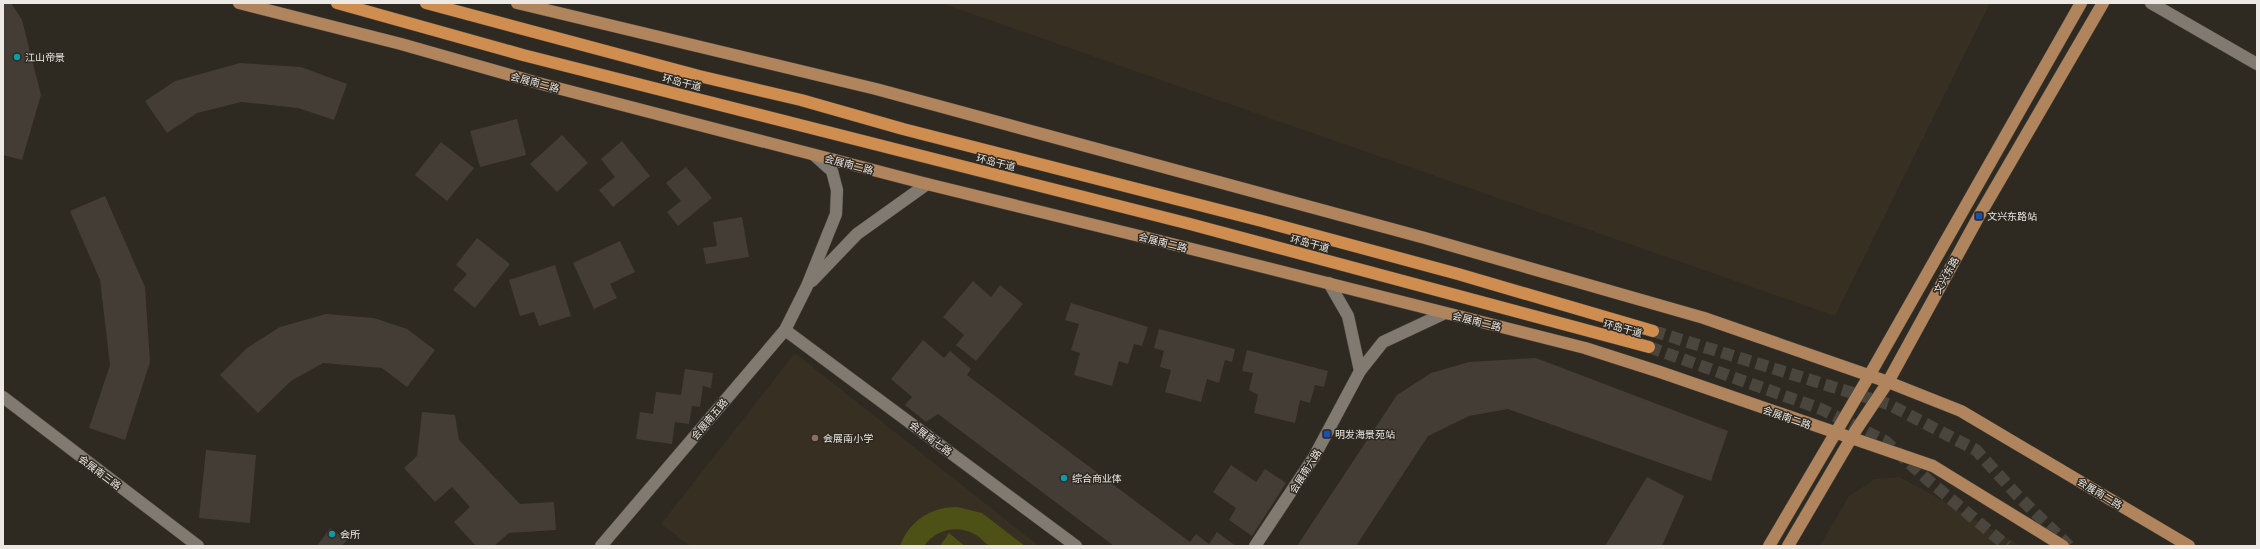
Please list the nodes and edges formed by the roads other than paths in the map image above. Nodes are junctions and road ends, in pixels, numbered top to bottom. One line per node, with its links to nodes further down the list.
1 (239, 3): 9 (main road, 会展南二路)
2 (337, 3): 16 (highway, 环岛干道)
3 (426, 3): 15 (highway, 环岛干道)
4 (517, 3): 18 (main road, 会展南二路)
5 (2081, 3): 18 (main road, 文兴东路)
6 (2103, 3): 19 (main road, 文兴东路)
7 (2150, 3): 8 (street)
8 (2257, 64)
9 (814, 155): 10 (main road, 会展南二路); 12 (street)
10 (927, 184): 11 (main road, 会展南二路); 12 (street)
11 (1329, 283): 13 (main road, 会展南二路); 17 (street)
12 (807, 286): 14 (street, 会展南五路)
13 (1445, 313): 17 (street, 会展南六路); 21 (main road, 会展南二路)
14 (785, 330): 24 (street, 会展南五路); 25 (street, 会展南七路)
15 (1653, 331)
16 (1649, 347)
17 (1360, 371): 26 (street, 会展南六路)
18 (1869, 376): 19 (main road, 会展南二路); 21 (main road, 文兴东路)
19 (1888, 382): 22 (main road, 文兴东路); 30 (main road, 会展南二路)
20 (3, 397): 23 (street, 会展南三路)
21 (1834, 434): 22 (main road, 会展南二路); 27 (main road, 文兴东路)
22 (1851, 440): 28 (main road, 文兴东路); 29 (main road, 会展南二路)
23 (198, 546)
24 (602, 546)
25 (1076, 546)
26 (1255, 546)
27 (1769, 546)
28 (1788, 546)
29 (2063, 546)
30 (2189, 546)

